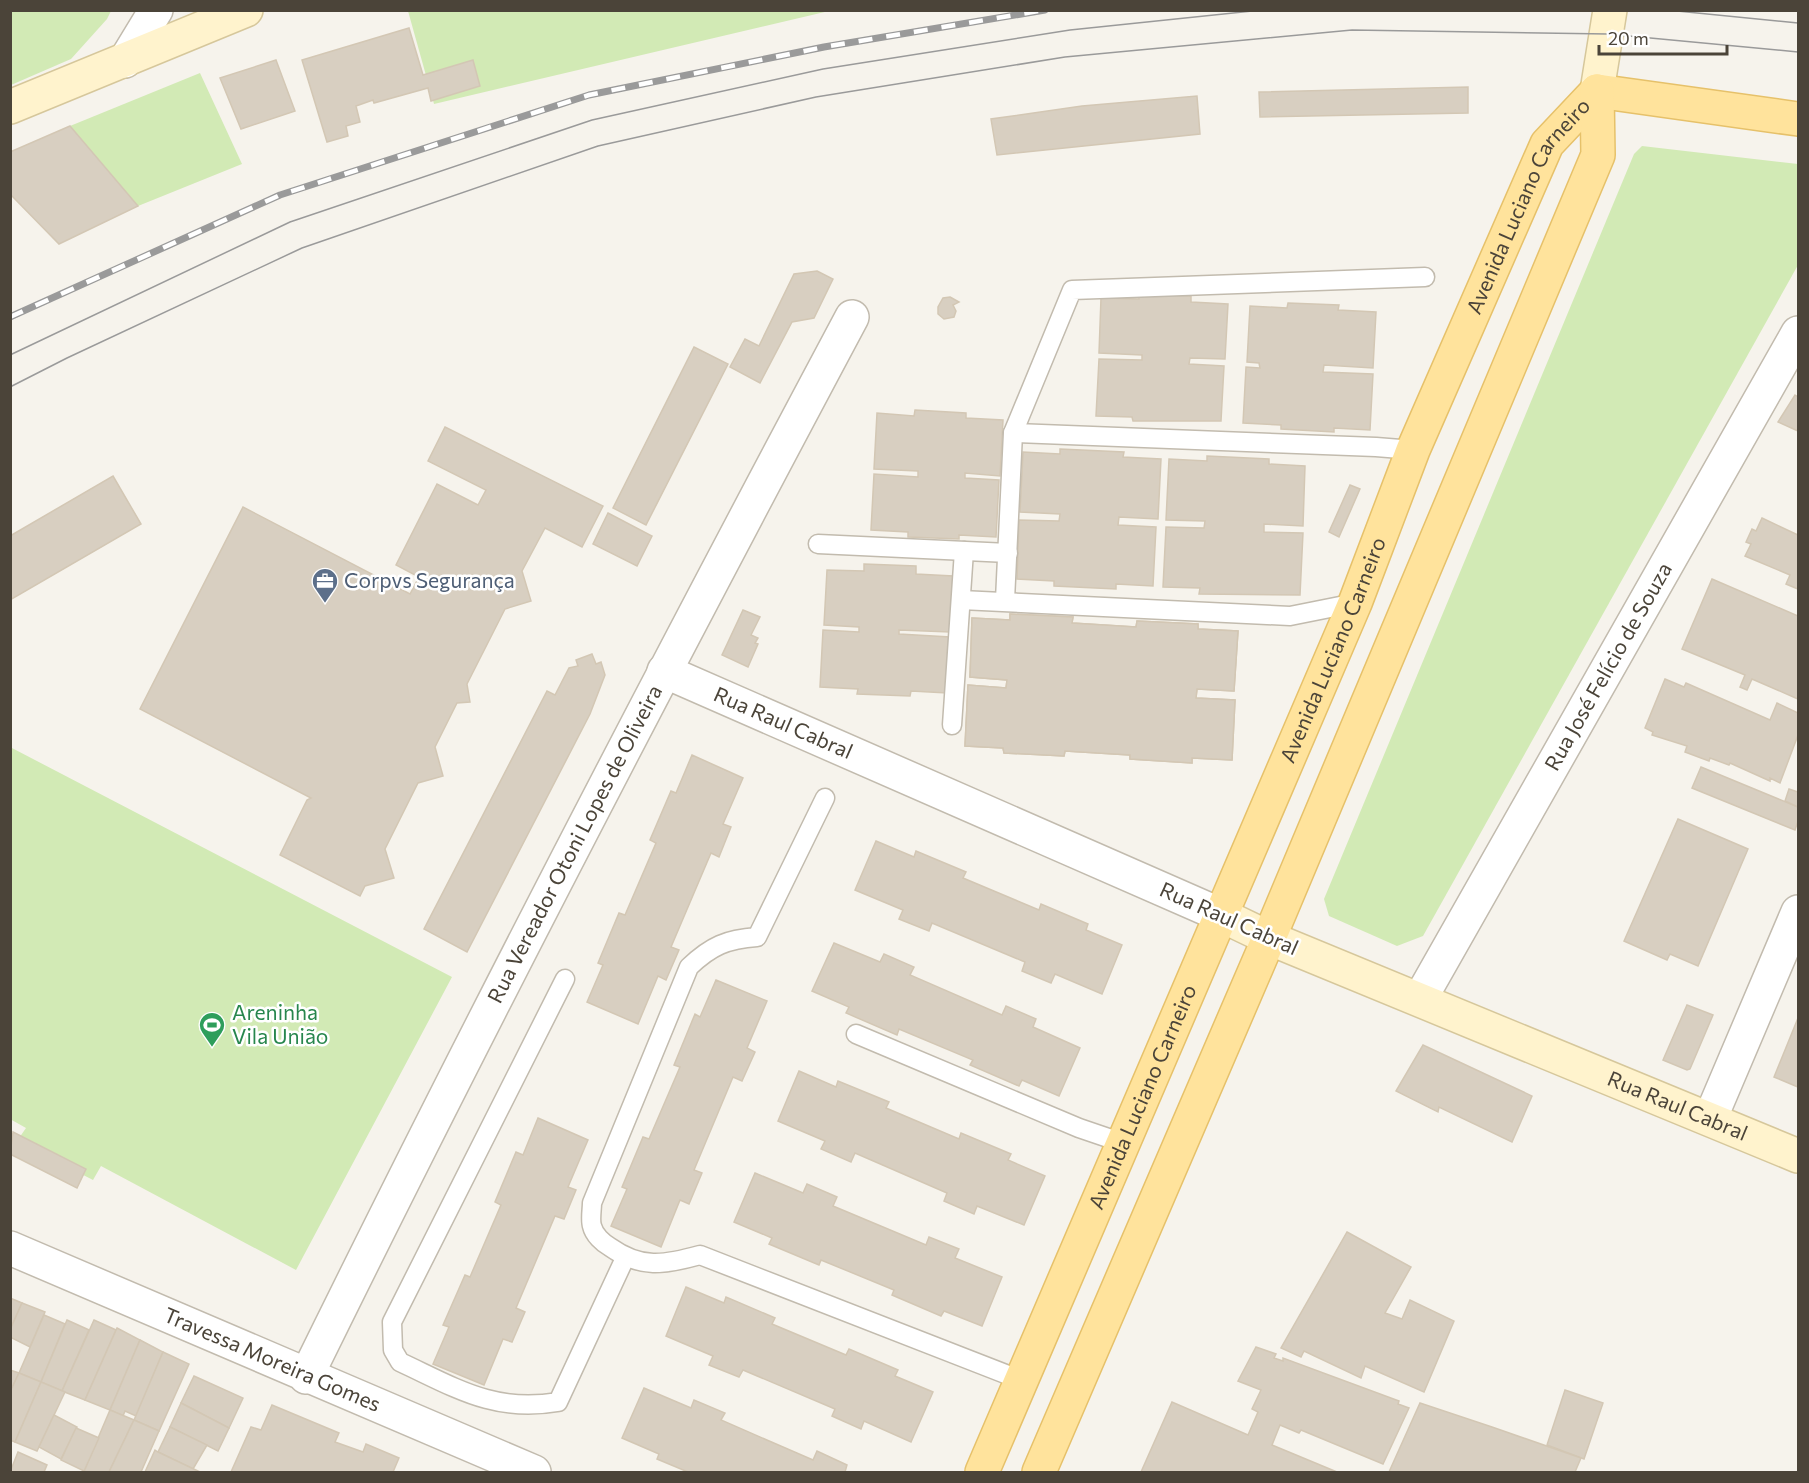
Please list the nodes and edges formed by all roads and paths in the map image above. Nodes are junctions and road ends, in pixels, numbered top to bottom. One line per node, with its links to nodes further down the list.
1 (156, 10): 4 (street)
2 (246, 10): 4 (main road)
3 (1610, 10): 5 (main road)
4 (125, 61): 6 (main road)
5 (1597, 91): 7 (main road); 8 (main road, Avenida Luciano Carneiro); 9 (main road, Avenida Luciano Carneiro)
6 (10, 107)
7 (1798, 119)
8 (1505, 243): 9 (main road); 14 (main road, Avenida Luciano Carneiro)
9 (1552, 265): 21 (main road, Avenida Luciano Carneiro)
10 (1425, 277): 13 (lane)
11 (852, 317): 22 (street, Rua Vereador Otoni Lopes de Oliveira)
12 (1798, 333): 29 (street, Rua José Felício de Souza)
13 (1013, 433): 14 (lane); 17 (lane)
14 (1413, 450): 20 (main road, Avenida Luciano Carneiro)
15 (818, 544): 16 (lane)
16 (964, 551): 17 (lane); 18 (lane)
17 (1008, 553): 19 (lane)
18 (961, 600): 19 (lane); 23 (lane)
19 (1005, 600): 20 (lane)
20 (1355, 603): 21 (main road); 26 (main road, Avenida Luciano Carneiro)
21 (1403, 618): 27 (main road, Avenida Luciano Carneiro)
22 (664, 671): 26 (street, Rua Raul Cabral); 36 (street, Rua Vereador Otoni Lopes de Oliveira)
23 (952, 725)
24 (825, 798): 35 (lane)
25 (1798, 912): 31 (street)
26 (1221, 915): 27 (main road, Rua Raul Cabral); 32 (main road, Avenida Luciano Carneiro)
27 (1269, 938): 29 (main road, Rua Raul Cabral); 40 (main road, Avenida Luciano Carneiro)
28 (565, 979): 35 (lane)
29 (1420, 999): 31 (main road, Rua Raul Cabral)
30 (856, 1034): 32 (lane)
31 (1710, 1119): 33 (main road, Rua Raul Cabral)
32 (1123, 1143): 37 (main road, Avenida Luciano Carneiro)
33 (1798, 1156)
34 (10, 1248): 36 (street, Travessa Moreira Gomes)
35 (625, 1258): 37 (lane)
36 (306, 1377): 38 (street, Travessa Moreira Gomes)
37 (1021, 1380): 39 (main road, Avenida Luciano Carneiro)
38 (534, 1473)
39 (982, 1473)
40 (1039, 1473)

